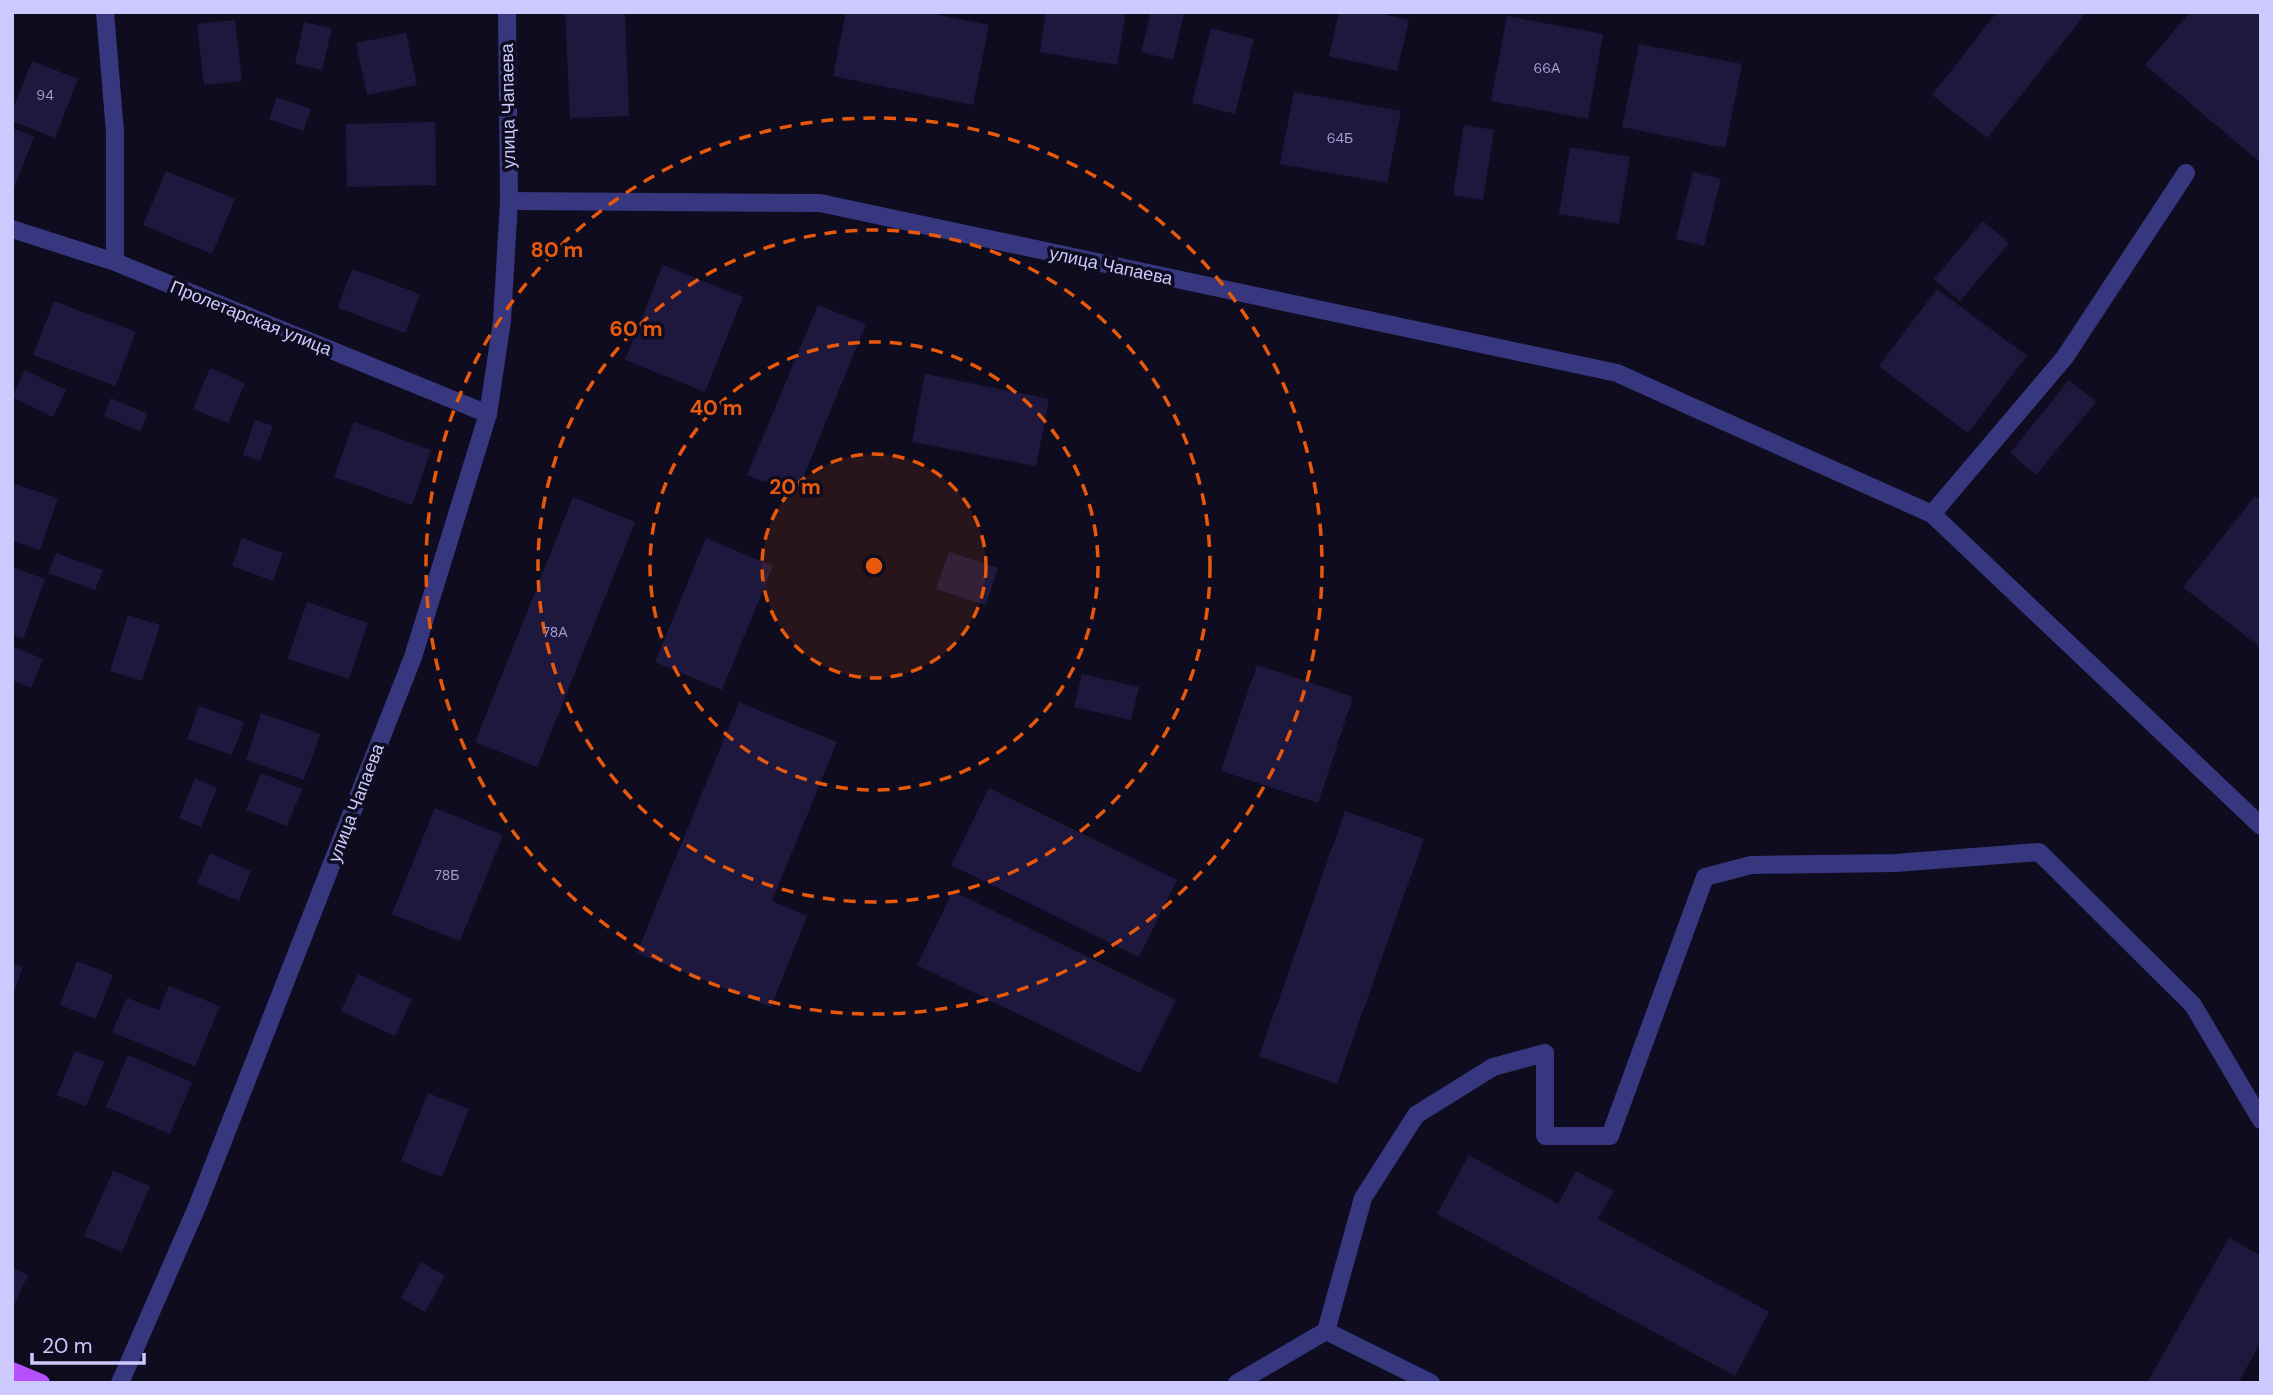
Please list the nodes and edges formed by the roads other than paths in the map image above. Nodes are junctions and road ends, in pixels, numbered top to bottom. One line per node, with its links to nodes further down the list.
1 (105, 12): 6 (street)
2 (507, 12): 4 (street, улица Чапаева)
3 (2186, 173): 8 (street)
4 (509, 201): 7 (street, улица Чапаева); 8 (street, улица Чапаева)
5 (14, 236): 6 (street, Пролетарская улица)
6 (115, 262): 7 (street, Пролетарская улица)
7 (488, 414): 14 (street, улица Чапаева)
8 (1932, 514): 9 (street, улица Чапаева)
9 (2261, 826)
10 (2261, 1120): 11 (street)
11 (1326, 1331): 15 (street); 16 (street)
12 (12, 1371): 13 (main road)
13 (41, 1383)
14 (120, 1383)
15 (1237, 1383)
16 (1431, 1383)

